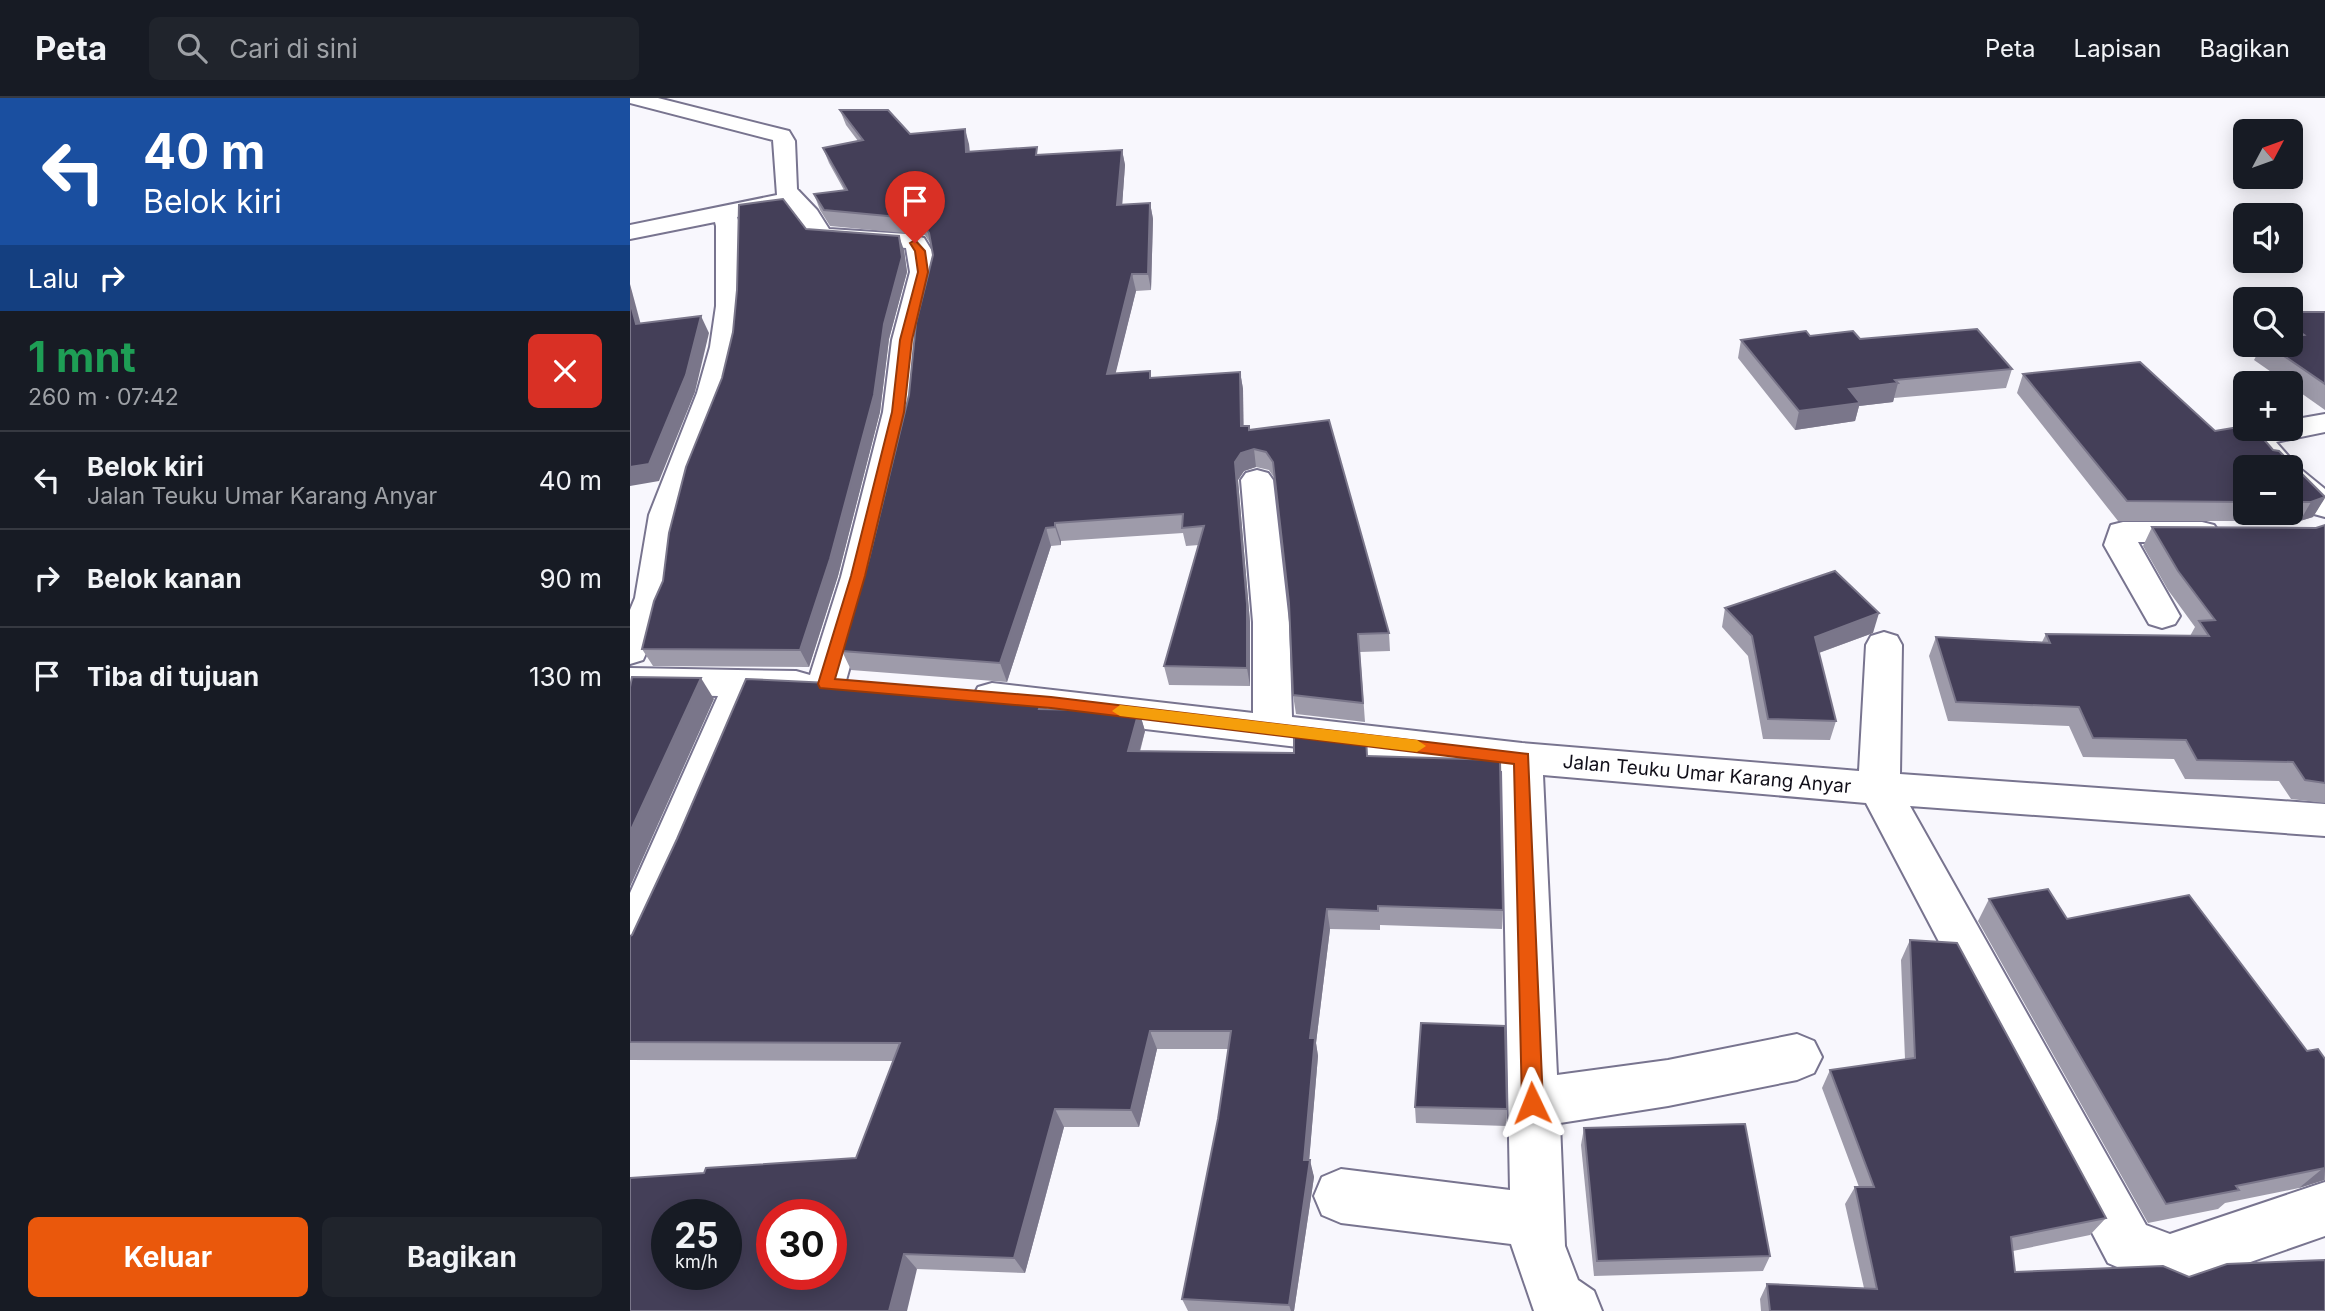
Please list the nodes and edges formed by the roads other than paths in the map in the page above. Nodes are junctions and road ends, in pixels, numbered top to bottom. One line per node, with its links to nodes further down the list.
1 (634, 98): 2 (street)
2 (792, 200): 3 (street); 15 (street)
3 (724, 214): 4 (street); 13 (street)
4 (630, 232)
5 (2325, 423): 6 (street)
6 (2303, 427)
7 (1257, 480): 19 (street)
8 (2303, 486): 9 (street)
9 (2325, 507)
10 (2235, 533): 11 (street)
11 (2162, 615)
12 (1884, 645): 21 (street)
13 (630, 651)
14 (630, 681): 16 (street)
15 (825, 684): 16 (street); 17 (street)
16 (742, 685): 23 (street)
17 (865, 687)
18 (958, 695): 19 (street, Jalan Teuku Umar Karang Anyar)
19 (1273, 729): 20 (street, Jalan Teuku Umar Karang Anyar)
20 (1522, 758): 21 (street, Jalan Teuku Umar Karang Anyar); 25 (street)
21 (1879, 788): 22 (street, Jalan Teuku Umar Karang Anyar); 27 (street)
22 (2325, 820)
23 (630, 939)
24 (1797, 1057): 25 (street)
25 (1532, 1103): 28 (street)
26 (1341, 1196): 28 (street)
27 (2325, 1209)
28 (1536, 1220): 29 (street)
29 (1574, 1311)

